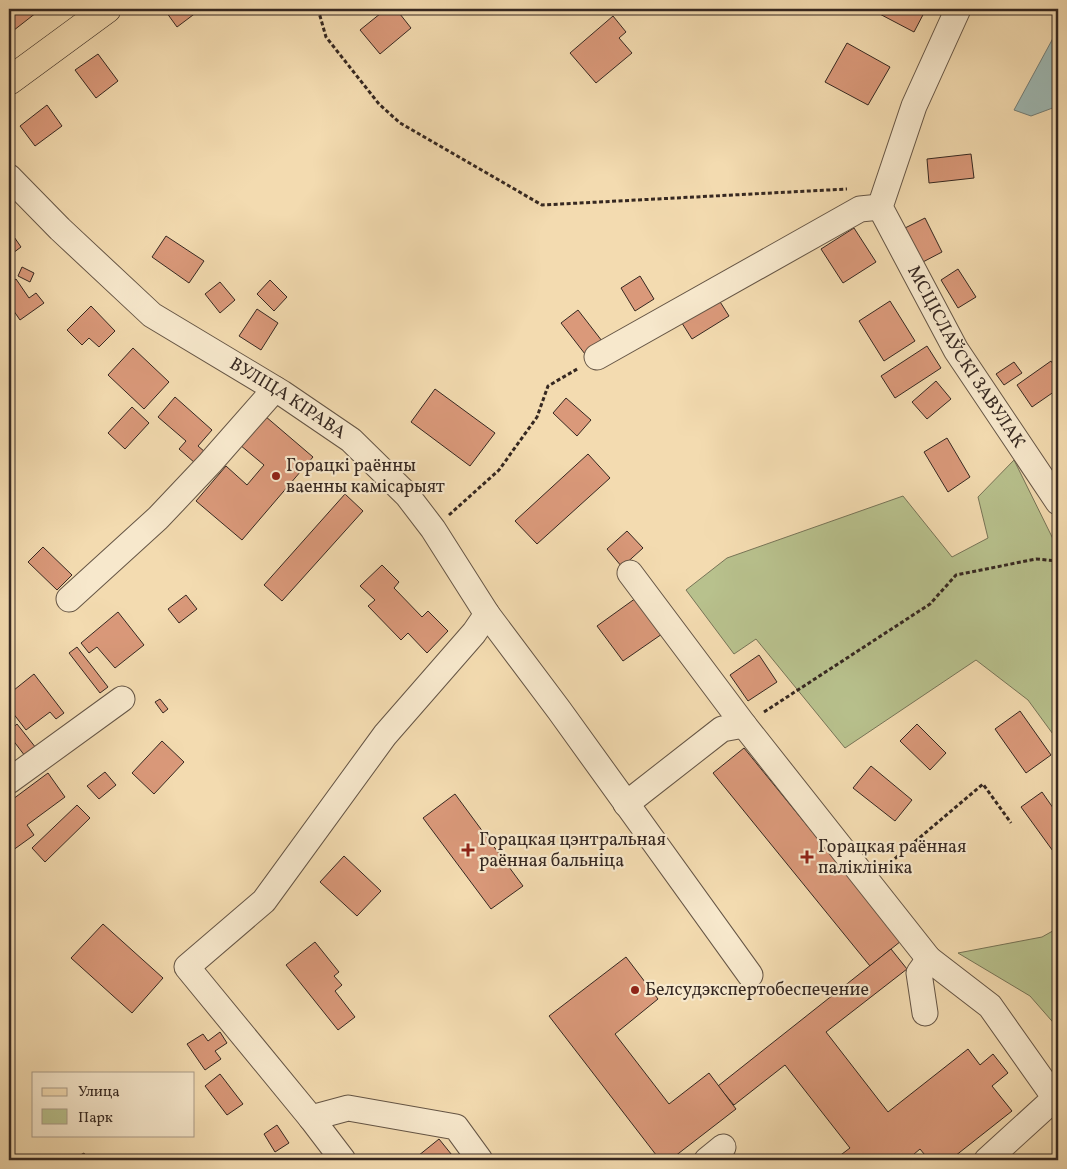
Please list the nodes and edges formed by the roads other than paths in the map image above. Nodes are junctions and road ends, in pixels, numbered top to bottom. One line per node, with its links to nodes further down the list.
1 (107, 9): 3 (main road)
2 (958, 9): 5 (street)
3 (9, 81)
4 (9, 177): 7 (street, ВУЛІЦА КІРАВА)
5 (880, 208): 6 (street); 8 (street, МСЦІСЛАЎСКІ ЗАВУЛАК)
6 (596, 357)
7 (275, 389): 10 (street); 11 (street, ВУЛІЦА КІРАВА)
8 (1058, 502)
9 (630, 573): 13 (street)
10 (69, 599)
11 (487, 614): 15 (street, ВУЛІЦА КІРАВА); 19 (street)
12 (122, 699): 14 (street)
13 (744, 724): 15 (street); 16 (street)
14 (9, 781)
15 (626, 804): 17 (street, ВУЛІЦА КІРАВА)
16 (929, 959): 18 (street); 22 (street)
17 (750, 974)
18 (925, 1013)
19 (310, 1118): 20 (street); 21 (street)
20 (343, 1160)
21 (480, 1160)
22 (987, 1160)

